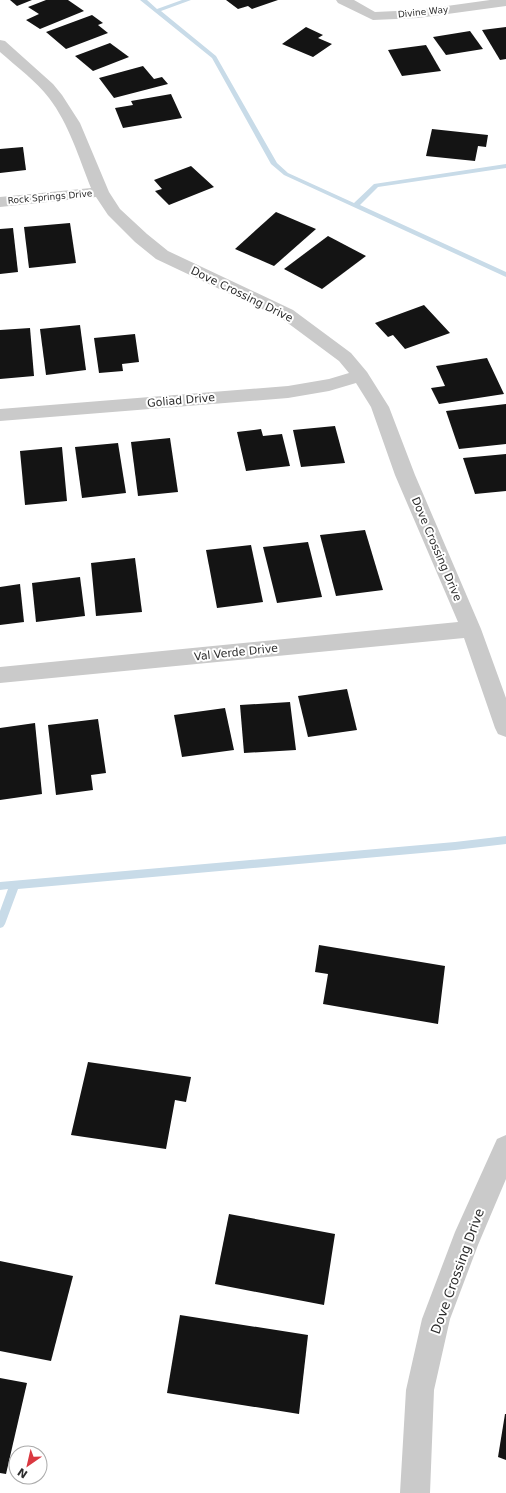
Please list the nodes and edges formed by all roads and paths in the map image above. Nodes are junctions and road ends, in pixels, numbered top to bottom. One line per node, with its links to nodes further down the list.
1 (343, 0): 2 (street, Divine Way)
2 (506, 2)
3 (0, 44): 4 (street, Dove Crossing Drive)
4 (101, 192): 5 (street, Rock Springs Drive); 6 (street, Dove Crossing Drive)
5 (0, 202)
6 (362, 376): 7 (street, Goliad Drive); 8 (street, Dove Crossing Drive)
7 (0, 415)
8 (471, 629): 9 (street, Val Verde Drive); 10 (street, Dove Crossing Drive)
9 (0, 675)
10 (506, 728)
11 (506, 1148): 12 (street, Dove Crossing Drive)
12 (415, 1493)

